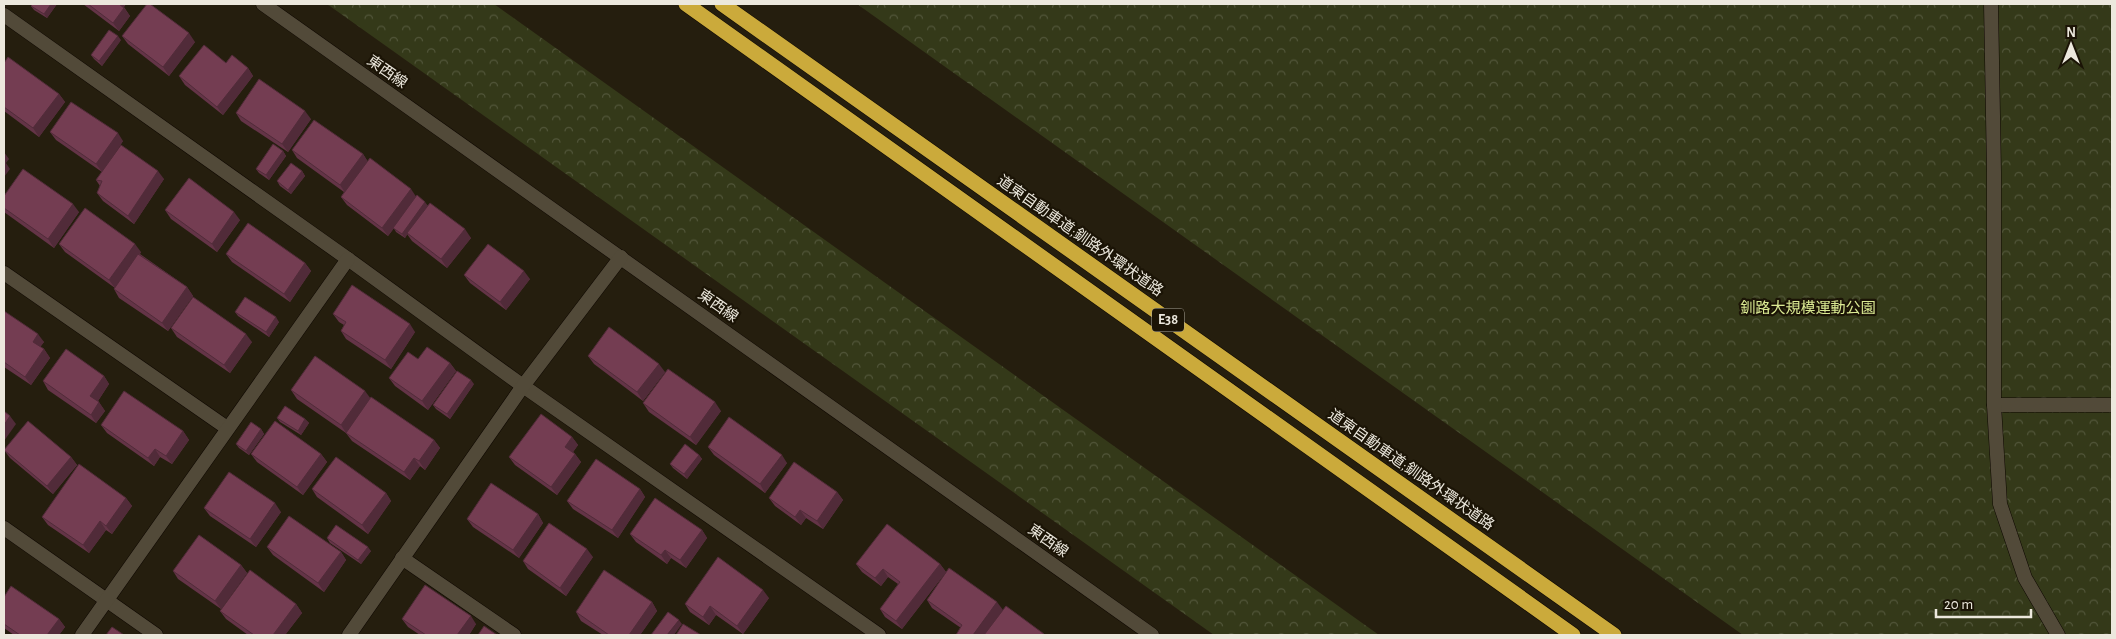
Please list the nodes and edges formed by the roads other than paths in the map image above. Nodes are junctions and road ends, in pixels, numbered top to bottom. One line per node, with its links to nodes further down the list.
1 (263, 4): 6 (street, 東西線)
2 (686, 4): 22 (highway, E38)
3 (722, 4): 23 (highway, 道東自動車道;釧路外環状道路 / E38)
4 (1991, 4): 10 (street)
5 (4, 15): 7 (street)
6 (621, 257): 9 (street); 21 (street, 東西線)
7 (348, 259): 9 (street); 12 (street)
8 (4, 273): 12 (street)
9 (523, 386): 14 (street); 20 (street)
10 (1994, 405): 11 (street); 24 (street)
11 (2112, 405)
12 (227, 428): 15 (street)
13 (4, 528): 15 (street)
14 (402, 558): 18 (street); 19 (street)
15 (106, 600): 16 (street); 17 (street)
16 (82, 635)
17 (156, 635)
18 (349, 635)
19 (514, 635)
20 (879, 635)
21 (1152, 635)
22 (1573, 635)
23 (1614, 635)
24 (2058, 635)

